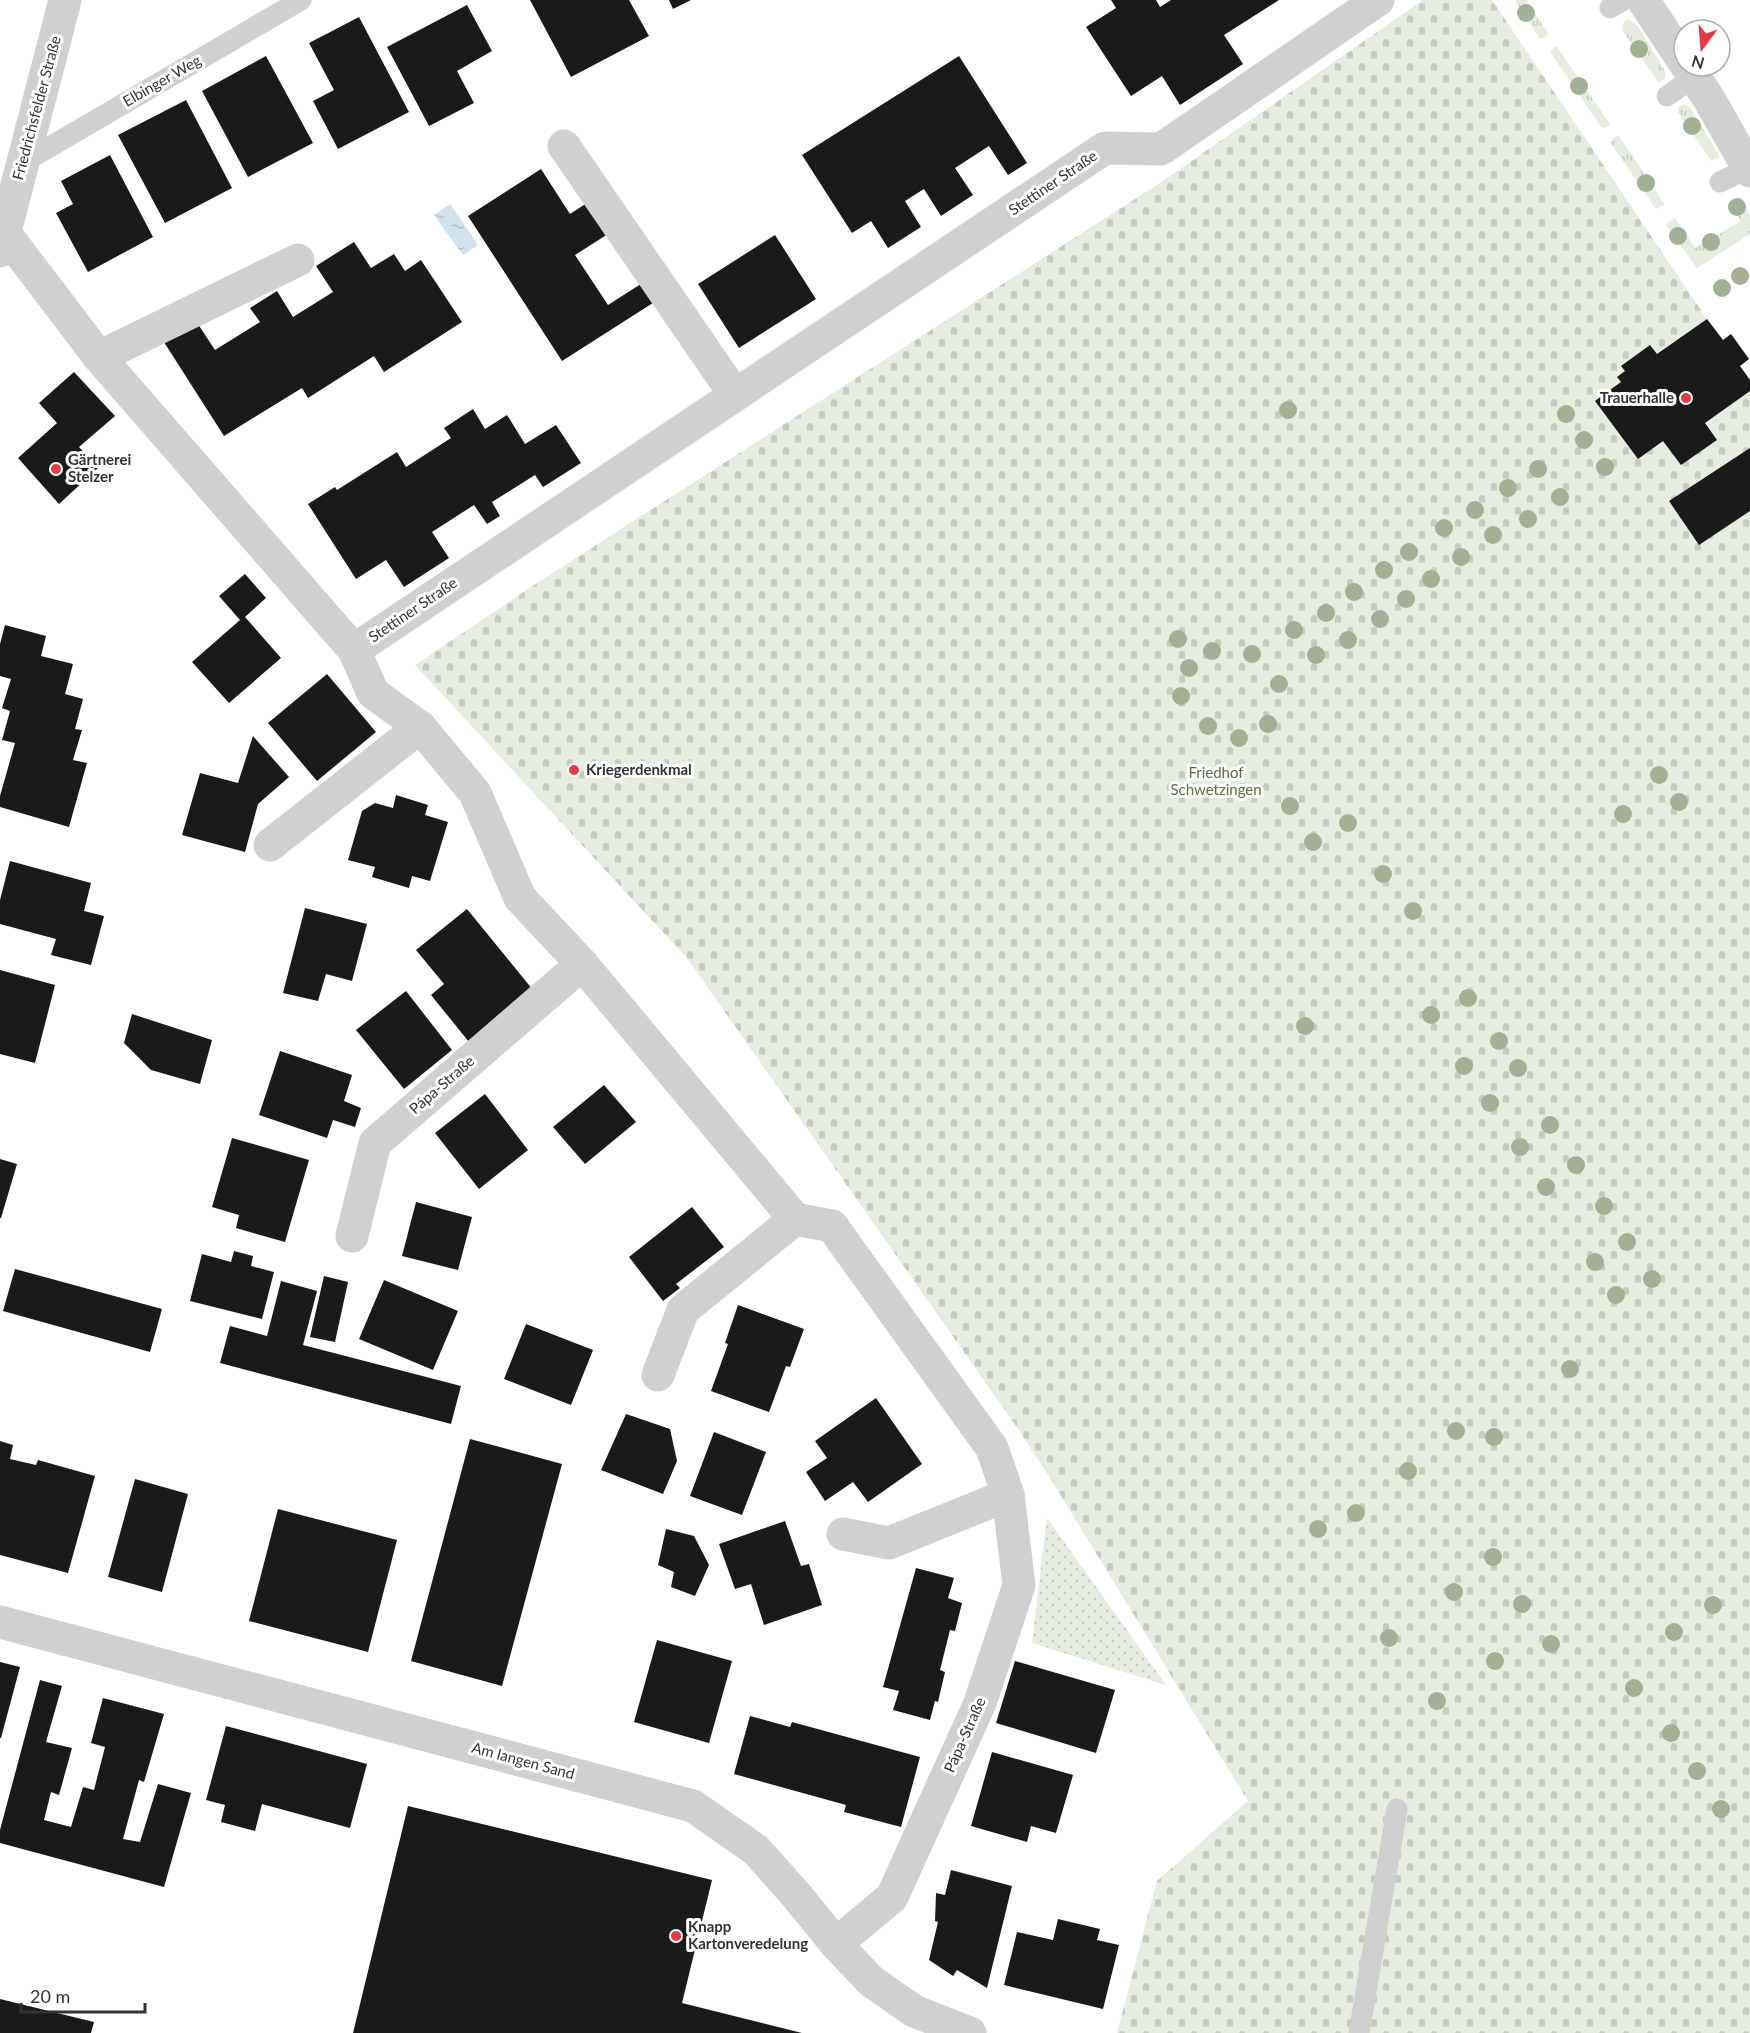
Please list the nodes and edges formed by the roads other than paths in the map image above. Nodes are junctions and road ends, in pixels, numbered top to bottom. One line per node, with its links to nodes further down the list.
1 (65, 0): 10 (street, Friedrichsfelder Straße)
2 (301, 0): 10 (lane, Elbinger Weg)
3 (1378, 0): 15 (street, Stettiner Straße)
4 (1642, 0): 5 (street)
5 (1672, 44)
6 (1680, 78): 8 (lane)
7 (1693, 78): 11 (street)
8 (1667, 96)
9 (564, 146): 15 (street)
10 (24, 162): 12 (street, Friedrichsfelder Straße)
11 (1739, 174)
12 (2, 242): 14 (street, Stettiner Straße)
13 (298, 260): 14 (street)
14 (99, 357): 16 (street, Stettiner Straße)
15 (735, 395): 16 (street, Stettiner Straße)
16 (354, 650): 17 (street)
17 (420, 727): 18 (street); 19 (street)
18 (270, 844)
19 (582, 964): 20 (street); 21 (street, Pápa-Straße)
20 (795, 1219): 22 (street); 23 (street, Pápa-Straße)
21 (352, 1236)
22 (658, 1375)
23 (1008, 1495): 24 (street); 27 (street, Pápa-Straße)
24 (843, 1534)
25 (0, 1622): 27 (street, Am langen Sand)
26 (1397, 1809): 29 (lane)
27 (836, 1944): 28 (street, Am langen Sand)
28 (970, 2033)
29 (1359, 2033)

